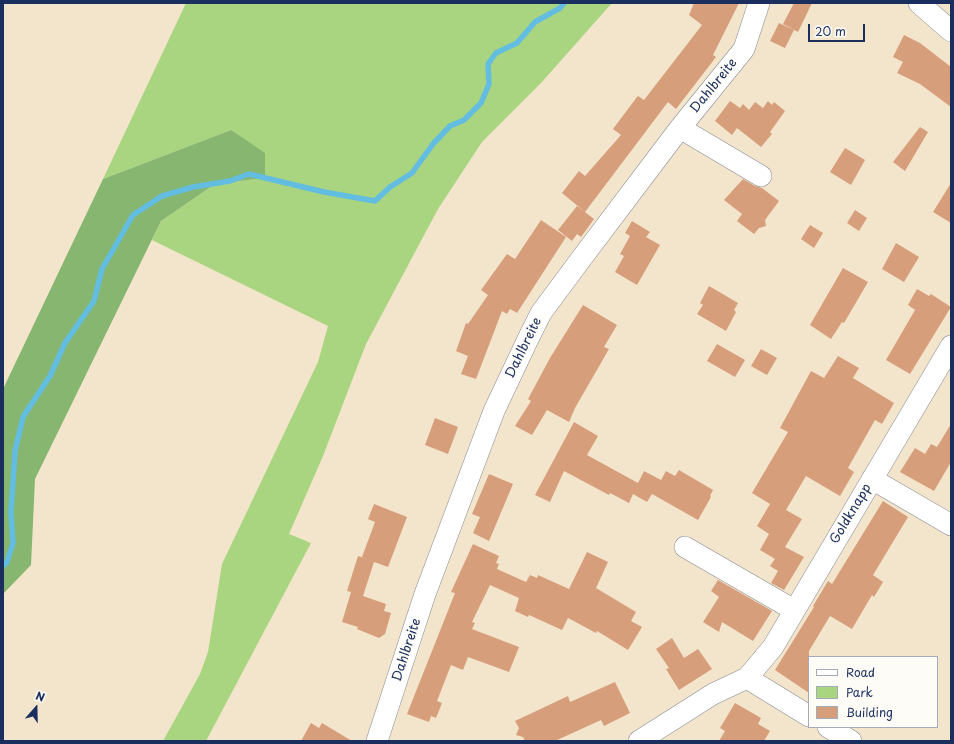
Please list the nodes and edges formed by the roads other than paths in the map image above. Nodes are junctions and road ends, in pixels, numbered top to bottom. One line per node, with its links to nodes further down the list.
1 (759, 3): 4 (street, Dahlbreite)
2 (919, 3): 3 (street)
3 (951, 31)
4 (680, 128): 5 (street); 14 (street, Dahlbreite)
5 (761, 176)
6 (951, 346): 7 (street, Goldknapp)
7 (872, 479): 8 (street); 10 (street, Goldknapp)
8 (951, 525)
9 (685, 547): 10 (street)
10 (794, 610): 11 (street, Goldknapp)
11 (747, 678): 12 (street); 15 (street)
12 (808, 715)
13 (830, 728): 16 (street)
14 (377, 741)
15 (639, 741)
16 (851, 741)

